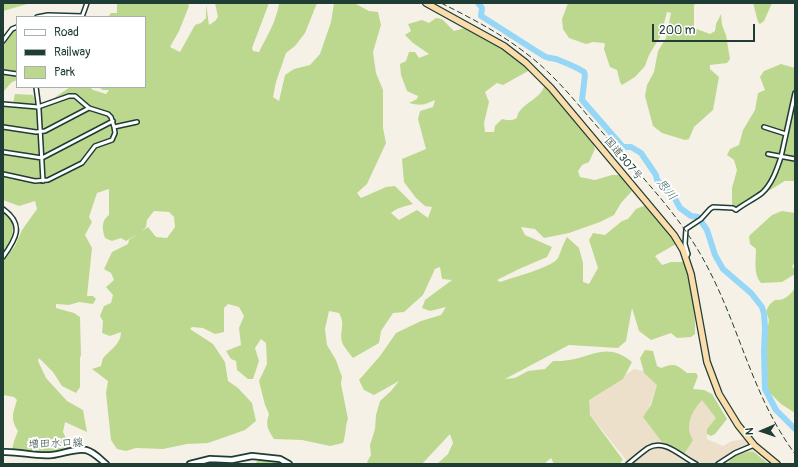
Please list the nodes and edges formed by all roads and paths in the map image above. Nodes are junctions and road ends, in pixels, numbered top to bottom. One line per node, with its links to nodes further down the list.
1 (87, 3): 5 (street)
2 (426, 3): 31 (highway, 国道307号)
3 (42, 16): 4 (street)
4 (65, 16)
5 (82, 16)
6 (16, 27): 7 (street)
7 (3, 40)
8 (3, 72): 9 (street)
9 (16, 74)
10 (36, 88): 13 (street)
11 (795, 93): 21 (street)
12 (3, 104): 13 (street)
13 (38, 107): 14 (street); 20 (street)
14 (89, 108): 15 (street); 20 (street)
15 (113, 121): 18 (street); 25 (street)
16 (137, 122): 18 (street)
17 (3, 127): 20 (street)
18 (114, 127): 28 (street)
19 (764, 127): 21 (street)
20 (40, 132): 25 (street)
21 (786, 134): 24 (street)
22 (3, 152): 25 (street)
23 (768, 154): 24 (street)
24 (781, 157): 26 (street); 31 (street)
25 (42, 158): 28 (street)
26 (795, 158)
27 (3, 174): 28 (street)
28 (43, 182)
29 (3, 209): 30 (street)
30 (3, 257)
31 (686, 258): 32 (highway, 国道307号)
32 (754, 445): 34 (street); 40 (highway, 国道307号)
33 (3, 452): 35 (main road, 増田水口線)
34 (720, 463)
35 (106, 464)
36 (190, 464): 37 (main road)
37 (289, 464)
38 (628, 464): 39 (street)
39 (696, 464)
40 (777, 464)

